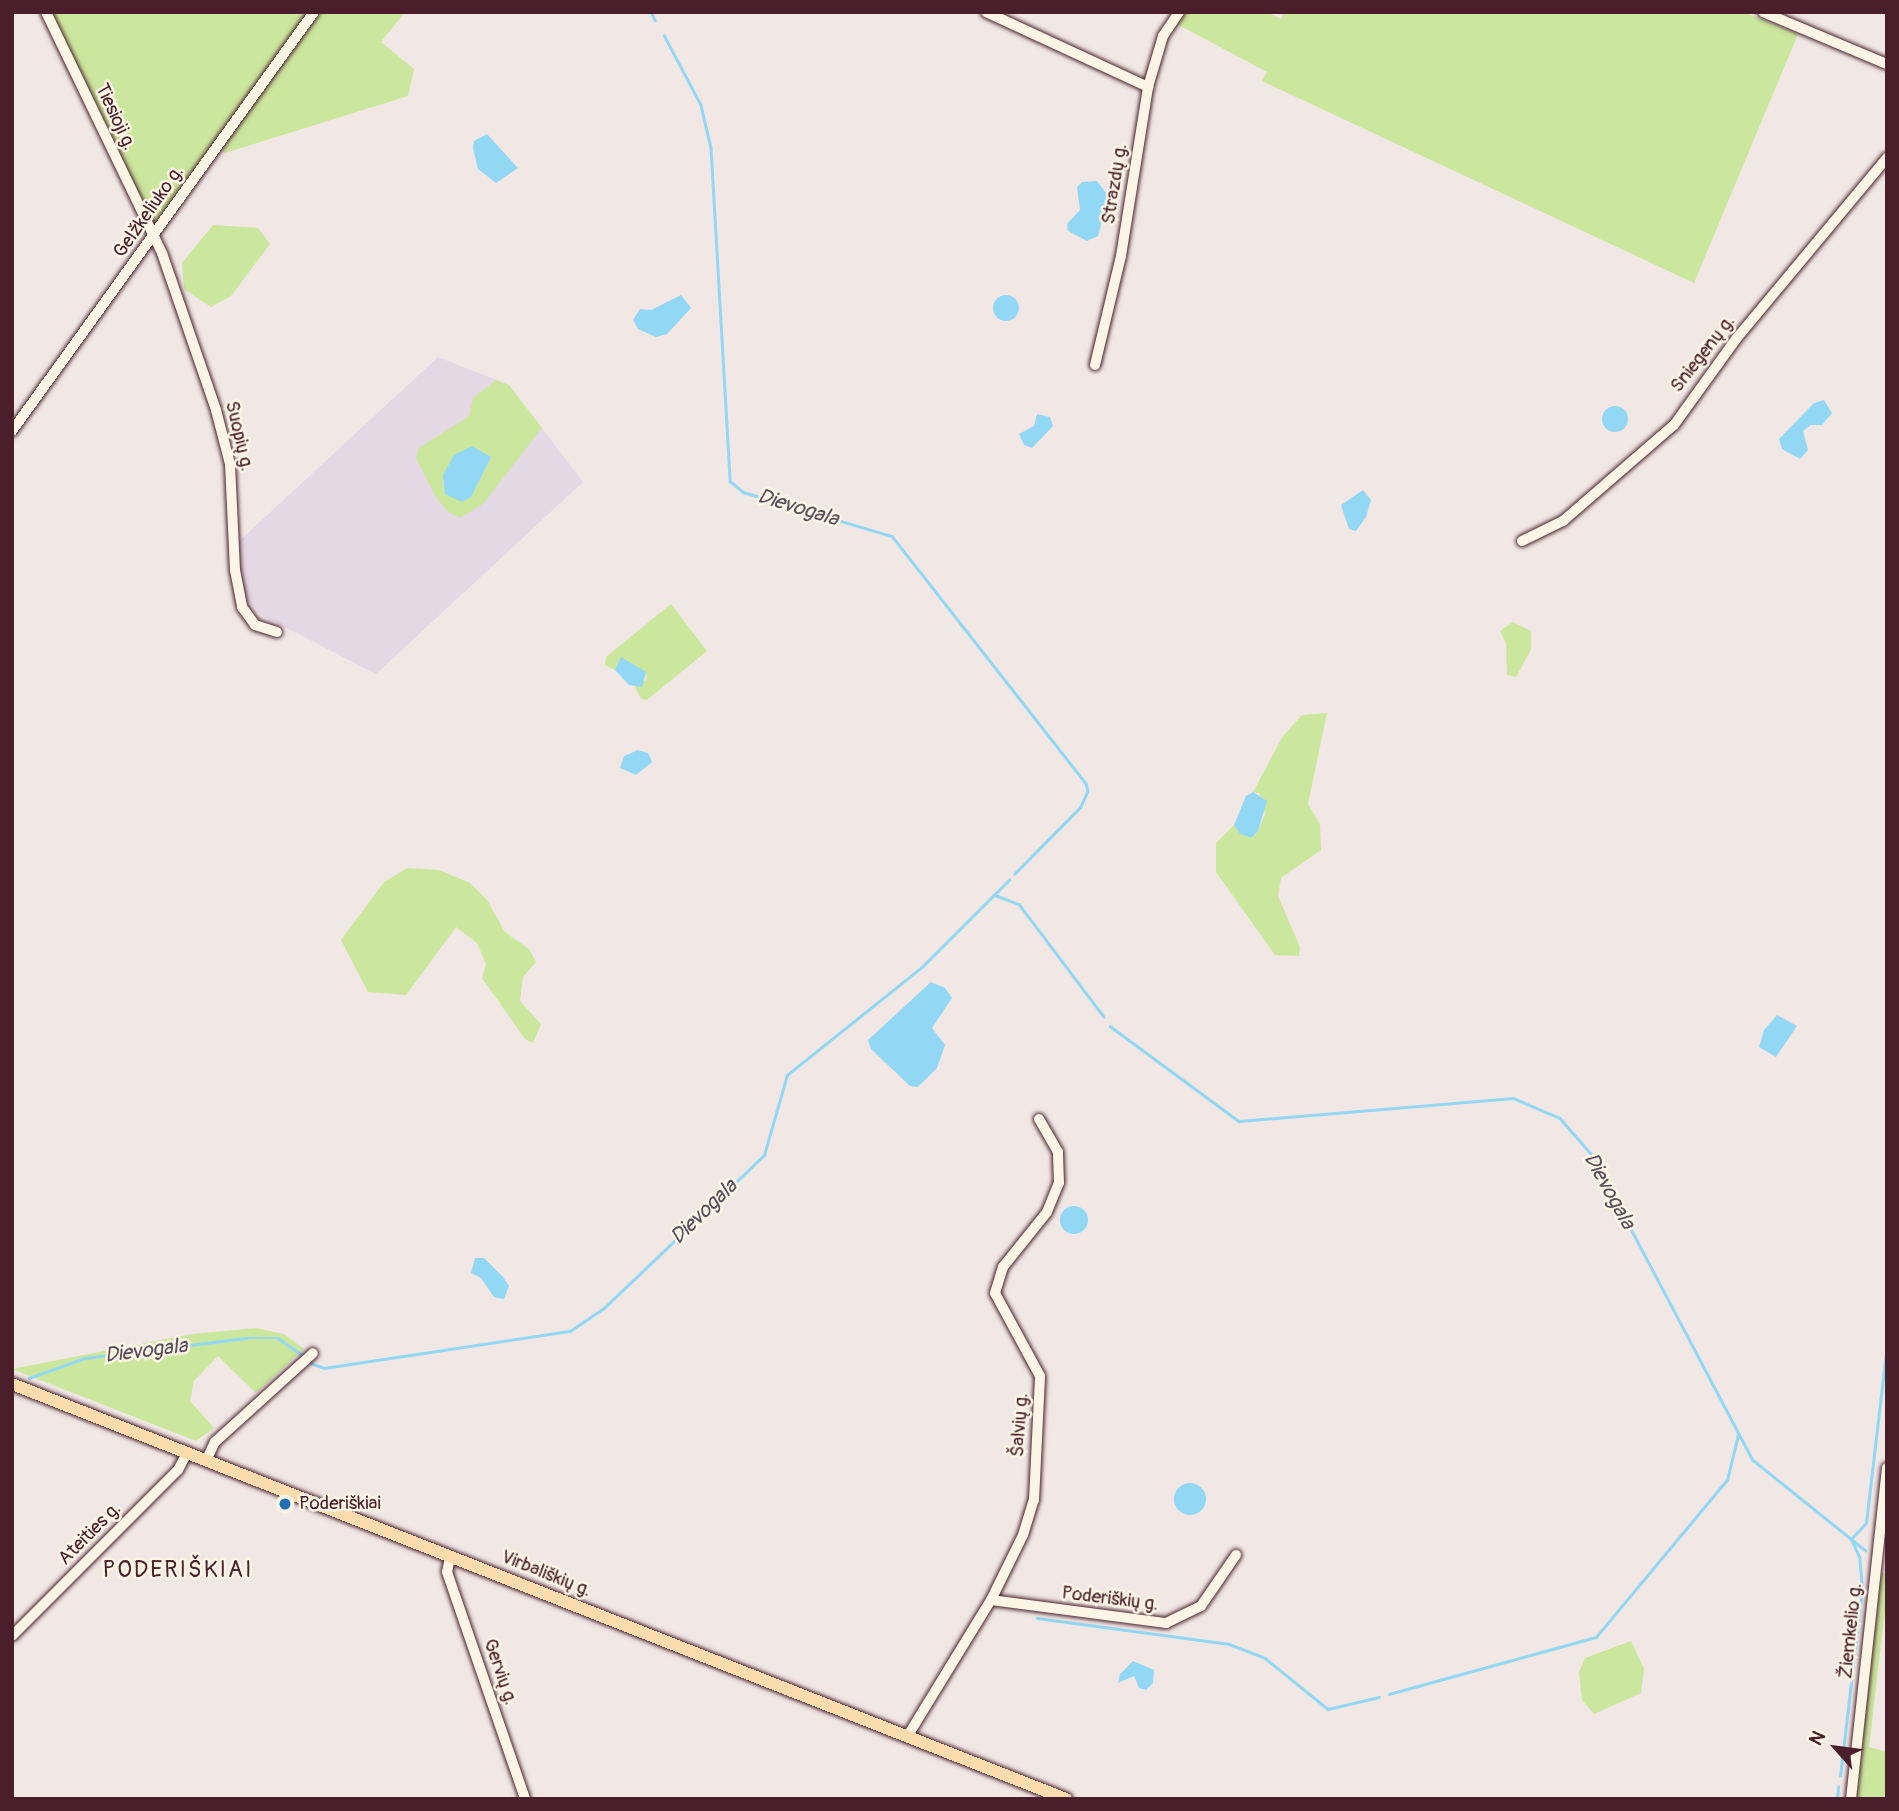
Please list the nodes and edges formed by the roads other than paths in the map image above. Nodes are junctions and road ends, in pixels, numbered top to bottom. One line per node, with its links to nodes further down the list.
1 (46, 12): 9 (street, Tiesioji g.)
2 (314, 12): 9 (street, Gelžkeliuko g.)
3 (986, 12): 7 (street)
4 (1180, 12): 7 (street, Strazdų g.)
5 (1763, 12): 6 (street)
6 (1887, 64)
7 (1148, 87): 10 (street, Strazdų g.)
8 (1887, 158): 12 (street, Sniegenų g.)
9 (152, 238): 11 (street, Gelžkeliuko g.); 13 (street, Suopių g.)
10 (1095, 365)
11 (12, 432)
12 (1522, 541)
13 (277, 632)
14 (1039, 1119): 23 (street, Šalvių g.)
15 (313, 1353): 18 (street)
16 (12, 1384): 17 (main road, Virbališkių g.)
17 (187, 1453): 18 (main road, Virbališkių g.); 24 (street, Ateities g.)
18 (206, 1461): 22 (main road, Virbališkių g.)
19 (1887, 1468): 20 (street, Žiemkelio g.)
20 (1883, 1528): 28 (street, Žiemkelio g.)
21 (1237, 1555): 23 (street, Poderiškių g.)
22 (450, 1557): 25 (main road, Virbališkių g.); 26 (street, Gervių g.)
23 (991, 1600): 25 (street, Šalvių g.)
24 (12, 1636)
25 (907, 1737): 27 (main road, Virbališkių g.)
26 (525, 1799)
27 (1066, 1799)
28 (1851, 1799)

